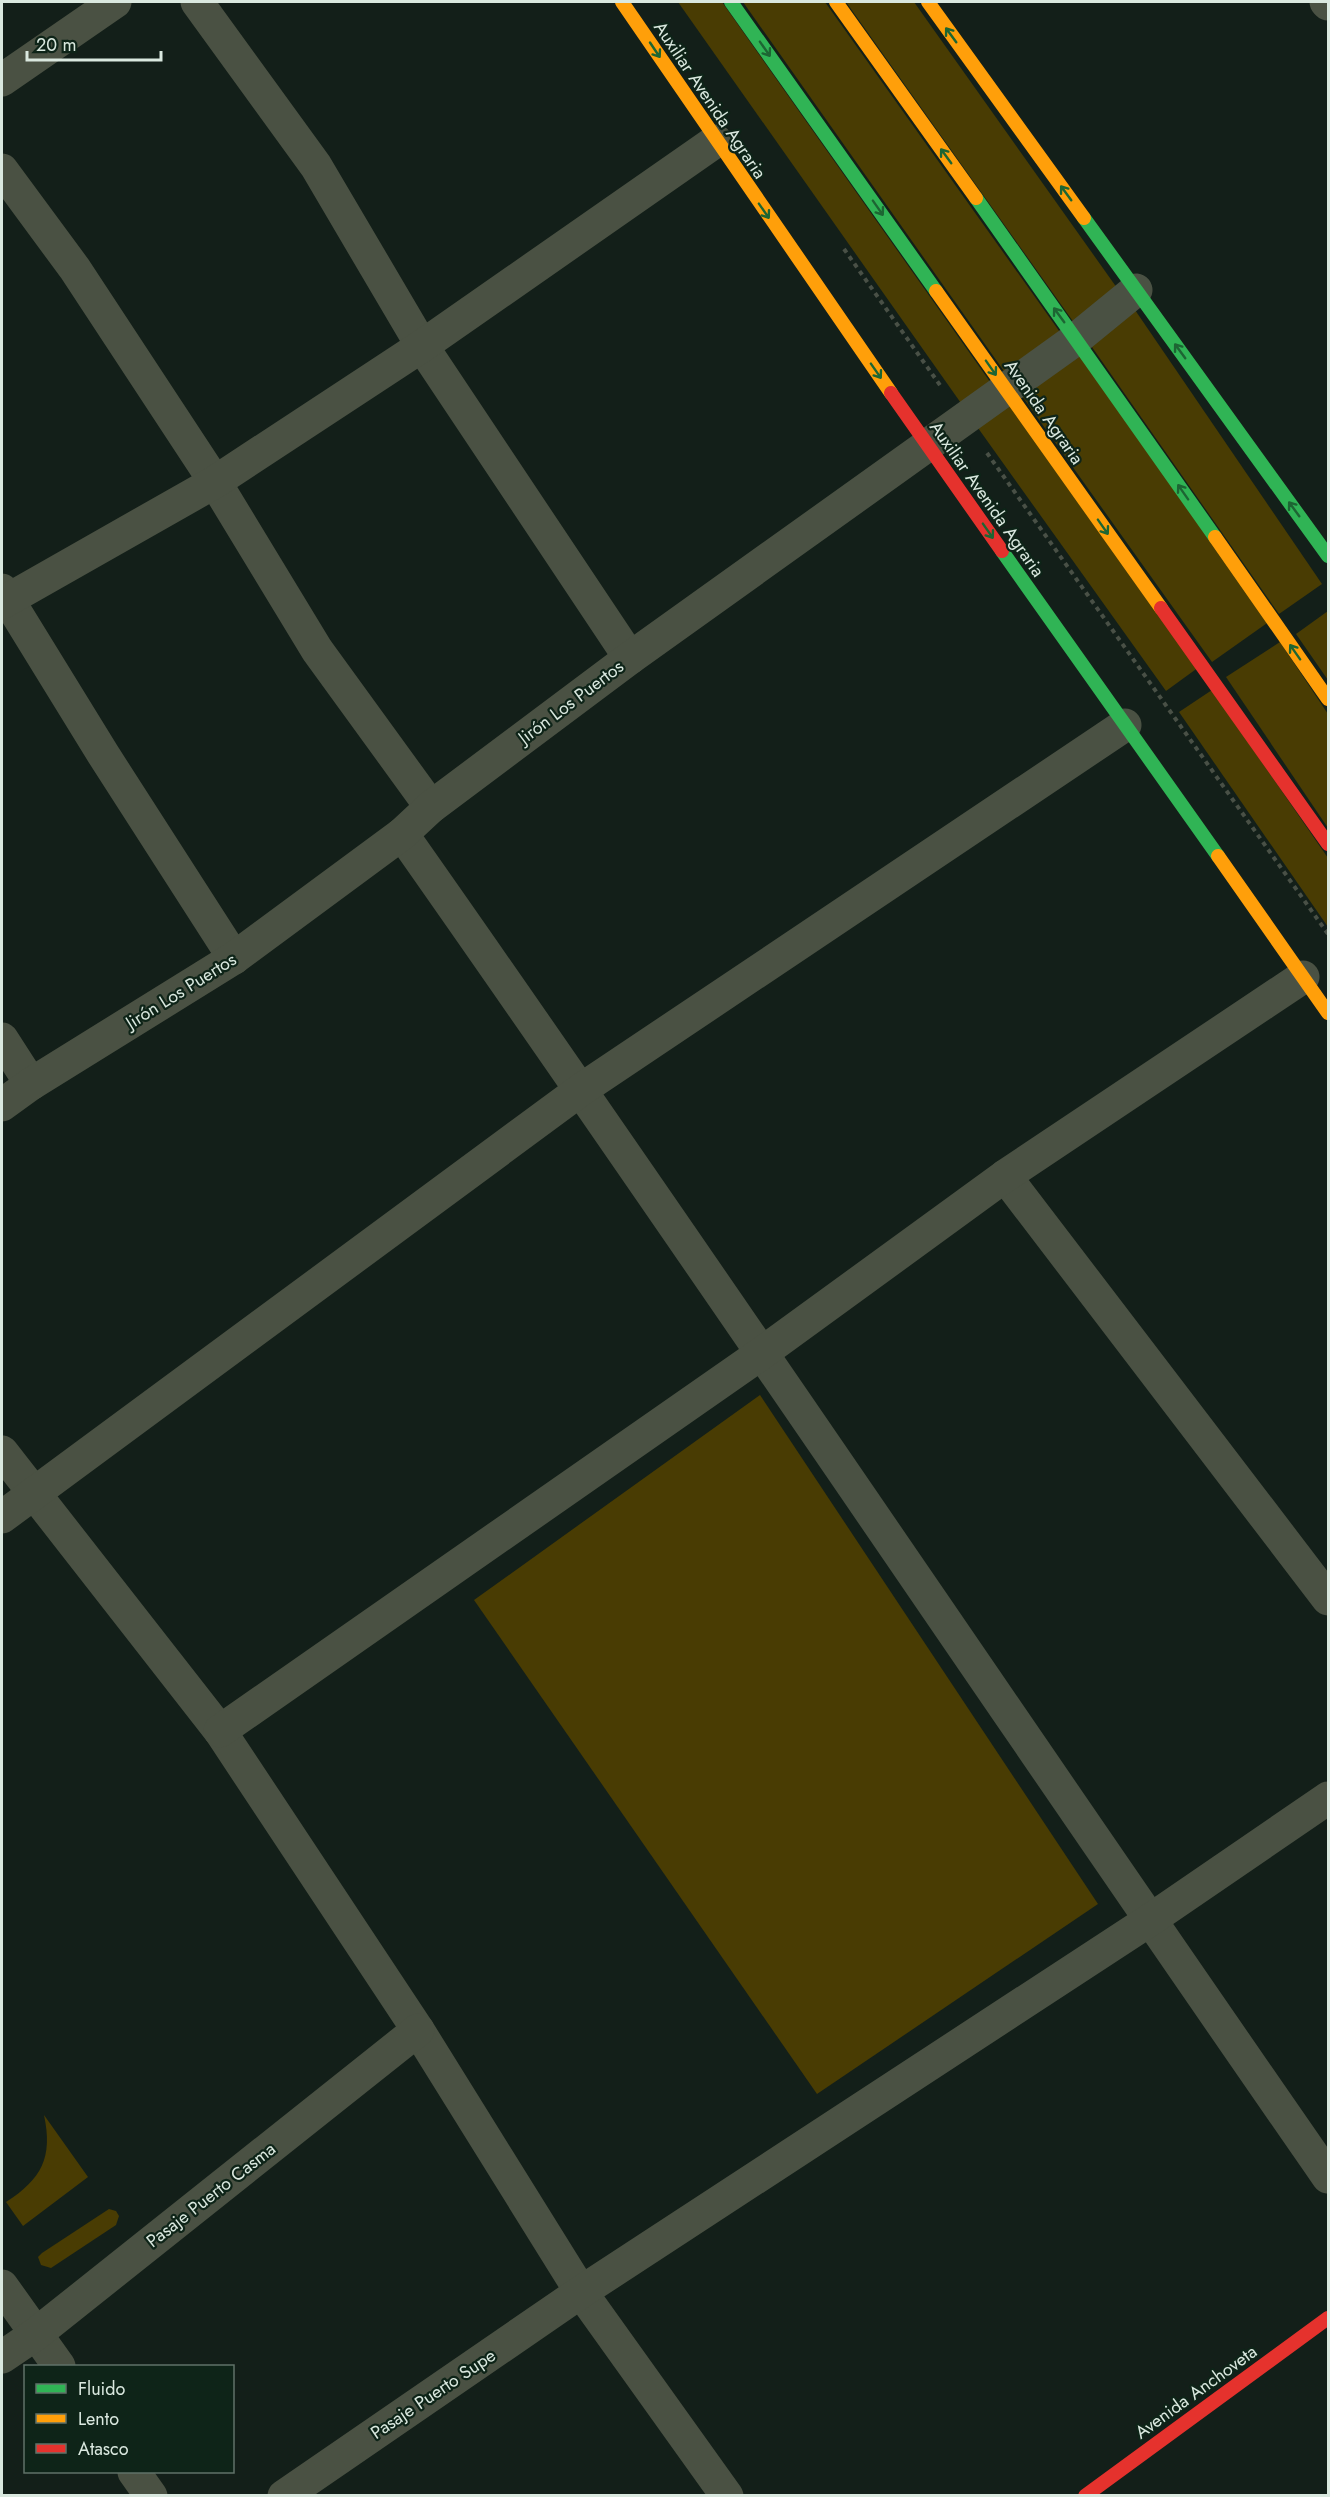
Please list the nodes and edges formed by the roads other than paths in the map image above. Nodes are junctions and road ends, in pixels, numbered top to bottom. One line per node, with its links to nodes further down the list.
1 (197, 2): 12 (street)
2 (622, 2): 8 (main road, Auxiliar Avenida Agraria, one-way to 8)
3 (731, 2): 13 (main road, Avenida Agraria, one-way to 13)
4 (836, 2): 11 (main road, one-way to 4)
5 (928, 2): 10 (main road, one-way to 5)
6 (105, 4): 7 (street)
7 (2, 80)
8 (716, 141): 12 (street); 14 (main road, Auxiliar Avenida Agraria, one-way to 14)
9 (2, 170): 15 (street)
10 (1136, 290): 11 (street, Jirón Los Puertos); 16 (main road, one-way to 10)
11 (1076, 339): 13 (street, Jirón Los Puertos); 19 (main road, one-way to 11)
12 (422, 346): 15 (street); 18 (street)
13 (1005, 388): 14 (street, Jirón Los Puertos); 23 (main road, Avenida Agraria, one-way to 23)
14 (928, 446): 18 (street, Jirón Los Puertos); 20 (main road, Auxiliar Avenida Agraria, one-way to 20)
15 (215, 482): 17 (street); 21 (street)
16 (1329, 556)
17 (4, 598): 24 (street)
18 (630, 658): 21 (street, Jirón Los Puertos)
19 (1329, 699)
20 (1125, 725): 25 (main road, Auxiliar Avenida Agraria); 29 (street)
21 (431, 807): 22 (street, Jirón Los Puertos)
22 (402, 834): 24 (street, Jirón Los Puertos); 29 (street)
23 (1329, 844)
24 (234, 958): 28 (street, Jirón Los Puertos)
25 (1303, 977): 26 (main road, Auxiliar Avenida Agraria); 31 (street)
26 (1329, 1013)
27 (2, 1039): 28 (street)
28 (31, 1084): 30 (street, Jirón Los Puertos)
29 (582, 1089): 32 (street); 34 (street)
30 (2, 1105)
31 (1005, 1176): 32 (street); 36 (street)
32 (762, 1353): 37 (street); 39 (street)
33 (2, 1452): 34 (street)
34 (34, 1493): 35 (street); 37 (street)
35 (2, 1517)
36 (1329, 1599)
37 (220, 1731): 40 (street)
38 (1329, 1798): 39 (street, Pasaje Puerto Supe)
39 (1150, 1920): 41 (street); 43 (street, Pasaje Puerto Supe)
40 (418, 2030): 43 (street); 45 (street, Pasaje Puerto Casma)
41 (1329, 2177)
42 (2, 2286): 45 (street)
43 (581, 2292): 50 (street, Pasaje Puerto Supe); 51 (street)
44 (1329, 2318): 52 (main road, Avenida Anchoveta)
45 (36, 2334): 46 (street, Pasaje Puerto Casma); 47 (street)
46 (2, 2356)
47 (58, 2365)
48 (135, 2473): 49 (street)
49 (151, 2496)
50 (284, 2496)
51 (727, 2496)
52 (1085, 2496)

